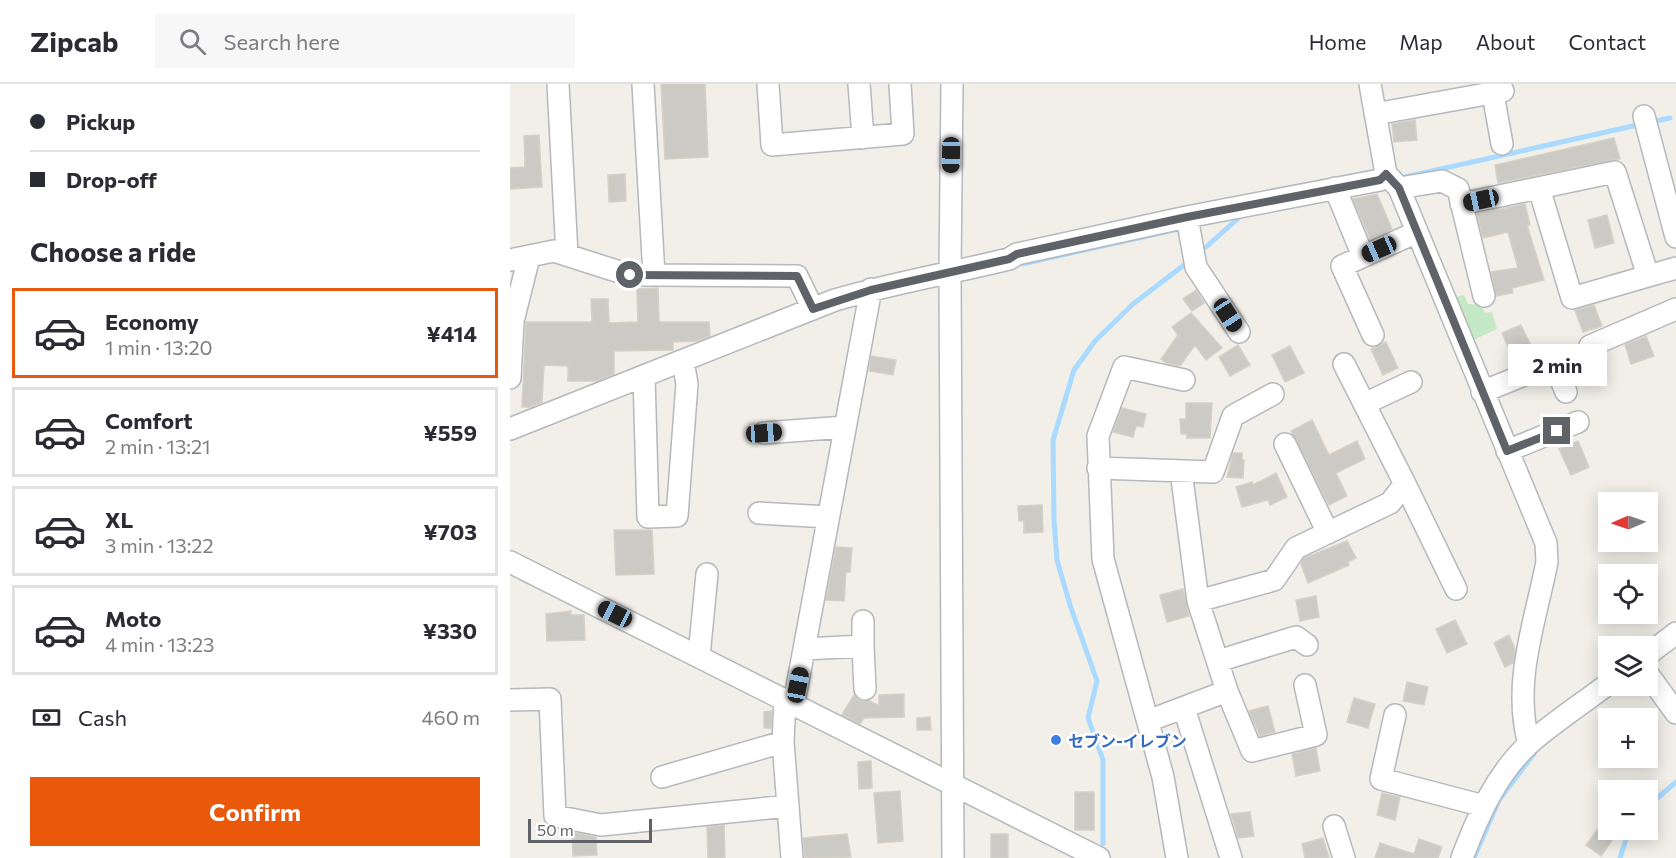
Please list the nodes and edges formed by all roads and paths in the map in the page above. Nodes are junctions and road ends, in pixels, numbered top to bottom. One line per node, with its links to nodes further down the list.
1 (558, 84): 20 (street)
2 (643, 84): 23 (street)
3 (768, 84): 10 (street)
4 (859, 84): 10 (street)
5 (900, 84): 10 (street)
6 (952, 84): 24 (street)
7 (1370, 84): 8 (street)
8 (1381, 114): 11 (street); 12 (street)
9 (1645, 121): 18 (street)
10 (863, 138)
11 (1502, 144)
12 (1392, 181): 14 (street); 15 (street); 17 (street)
13 (1539, 188): 15 (street); 25 (street); 25 (street)
14 (1337, 193): 16 (street); 19 (street)
15 (1461, 204): 27 (street)
16 (1187, 217): 24 (street); 30 (street)
17 (1417, 232): 31 (street); 39 (street)
18 (1676, 237)
19 (1360, 249)
20 (567, 255): 21 (street); 23 (street)
21 (519, 259): 35 (street)
22 (1676, 268): 25 (street)
23 (654, 274): 28 (street)
24 (950, 274): 26 (street); 81 (street)
25 (1648, 276)
26 (871, 290): 28 (street); 44 (street)
27 (1484, 296)
28 (813, 309): 34 (street)
29 (1676, 309): 32 (street)
30 (1239, 332)
31 (1373, 335)
32 (1590, 346)
33 (1344, 364): 42 (street)
34 (685, 365): 37 (street); 37 (street)
35 (510, 378)
36 (1184, 380): 49 (street)
37 (644, 381): 45 (street)
38 (1411, 382): 42 (street)
39 (1486, 391): 40 (street); 48 (street)
40 (1566, 392)
41 (1273, 394): 50 (street)
42 (1364, 404): 51 (street)
43 (1578, 422): 48 (street)
44 (845, 427): 46 (street); 53 (street)
45 (510, 429)
46 (764, 433)
47 (1285, 444): 54 (street)
48 (1511, 450): 79 (street)
49 (1098, 468): 50 (street); 77 (street)
50 (1181, 471): 58 (street)
51 (1406, 484): 54 (street); 57 (street)
52 (759, 513): 53 (street)
53 (828, 517): 64 (street)
54 (1328, 533): 58 (street)
55 (510, 562): 65 (street)
56 (707, 574): 65 (street)
57 (1456, 589)
58 (1198, 601): 66 (street)
59 (863, 621): 62 (street)
60 (1676, 633): 63 (street)
61 (1307, 645): 66 (street)
62 (863, 646): 64 (street); 69 (street)
63 (1658, 647)
64 (804, 649): 73 (street)
65 (699, 656): 73 (street)
66 (1218, 661): 70 (street)
67 (1305, 685): 70 (street)
68 (1658, 688): 75 (street)
69 (865, 689)
70 (1227, 692): 74 (street)
71 (1598, 692): 79 (street)
72 (510, 700): 82 (street)
73 (789, 701): 78 (street); 81 (street)
74 (1184, 708): 77 (street); 89 (street)
75 (1676, 713)
76 (1395, 715): 83 (street)
77 (1148, 721): 88 (street)
78 (783, 742): 80 (street); 82 (street)
79 (1529, 744): 83 (street)
80 (662, 777)
81 (954, 785): 86 (street); 87 (street)
82 (788, 806): 85 (street)
83 (1484, 806): 91 (street)
84 (1334, 826): 90 (street)
85 (792, 858)
86 (953, 858)
87 (1099, 858)
88 (1177, 858)
89 (1231, 858)
90 (1344, 858)
91 (1462, 858)

